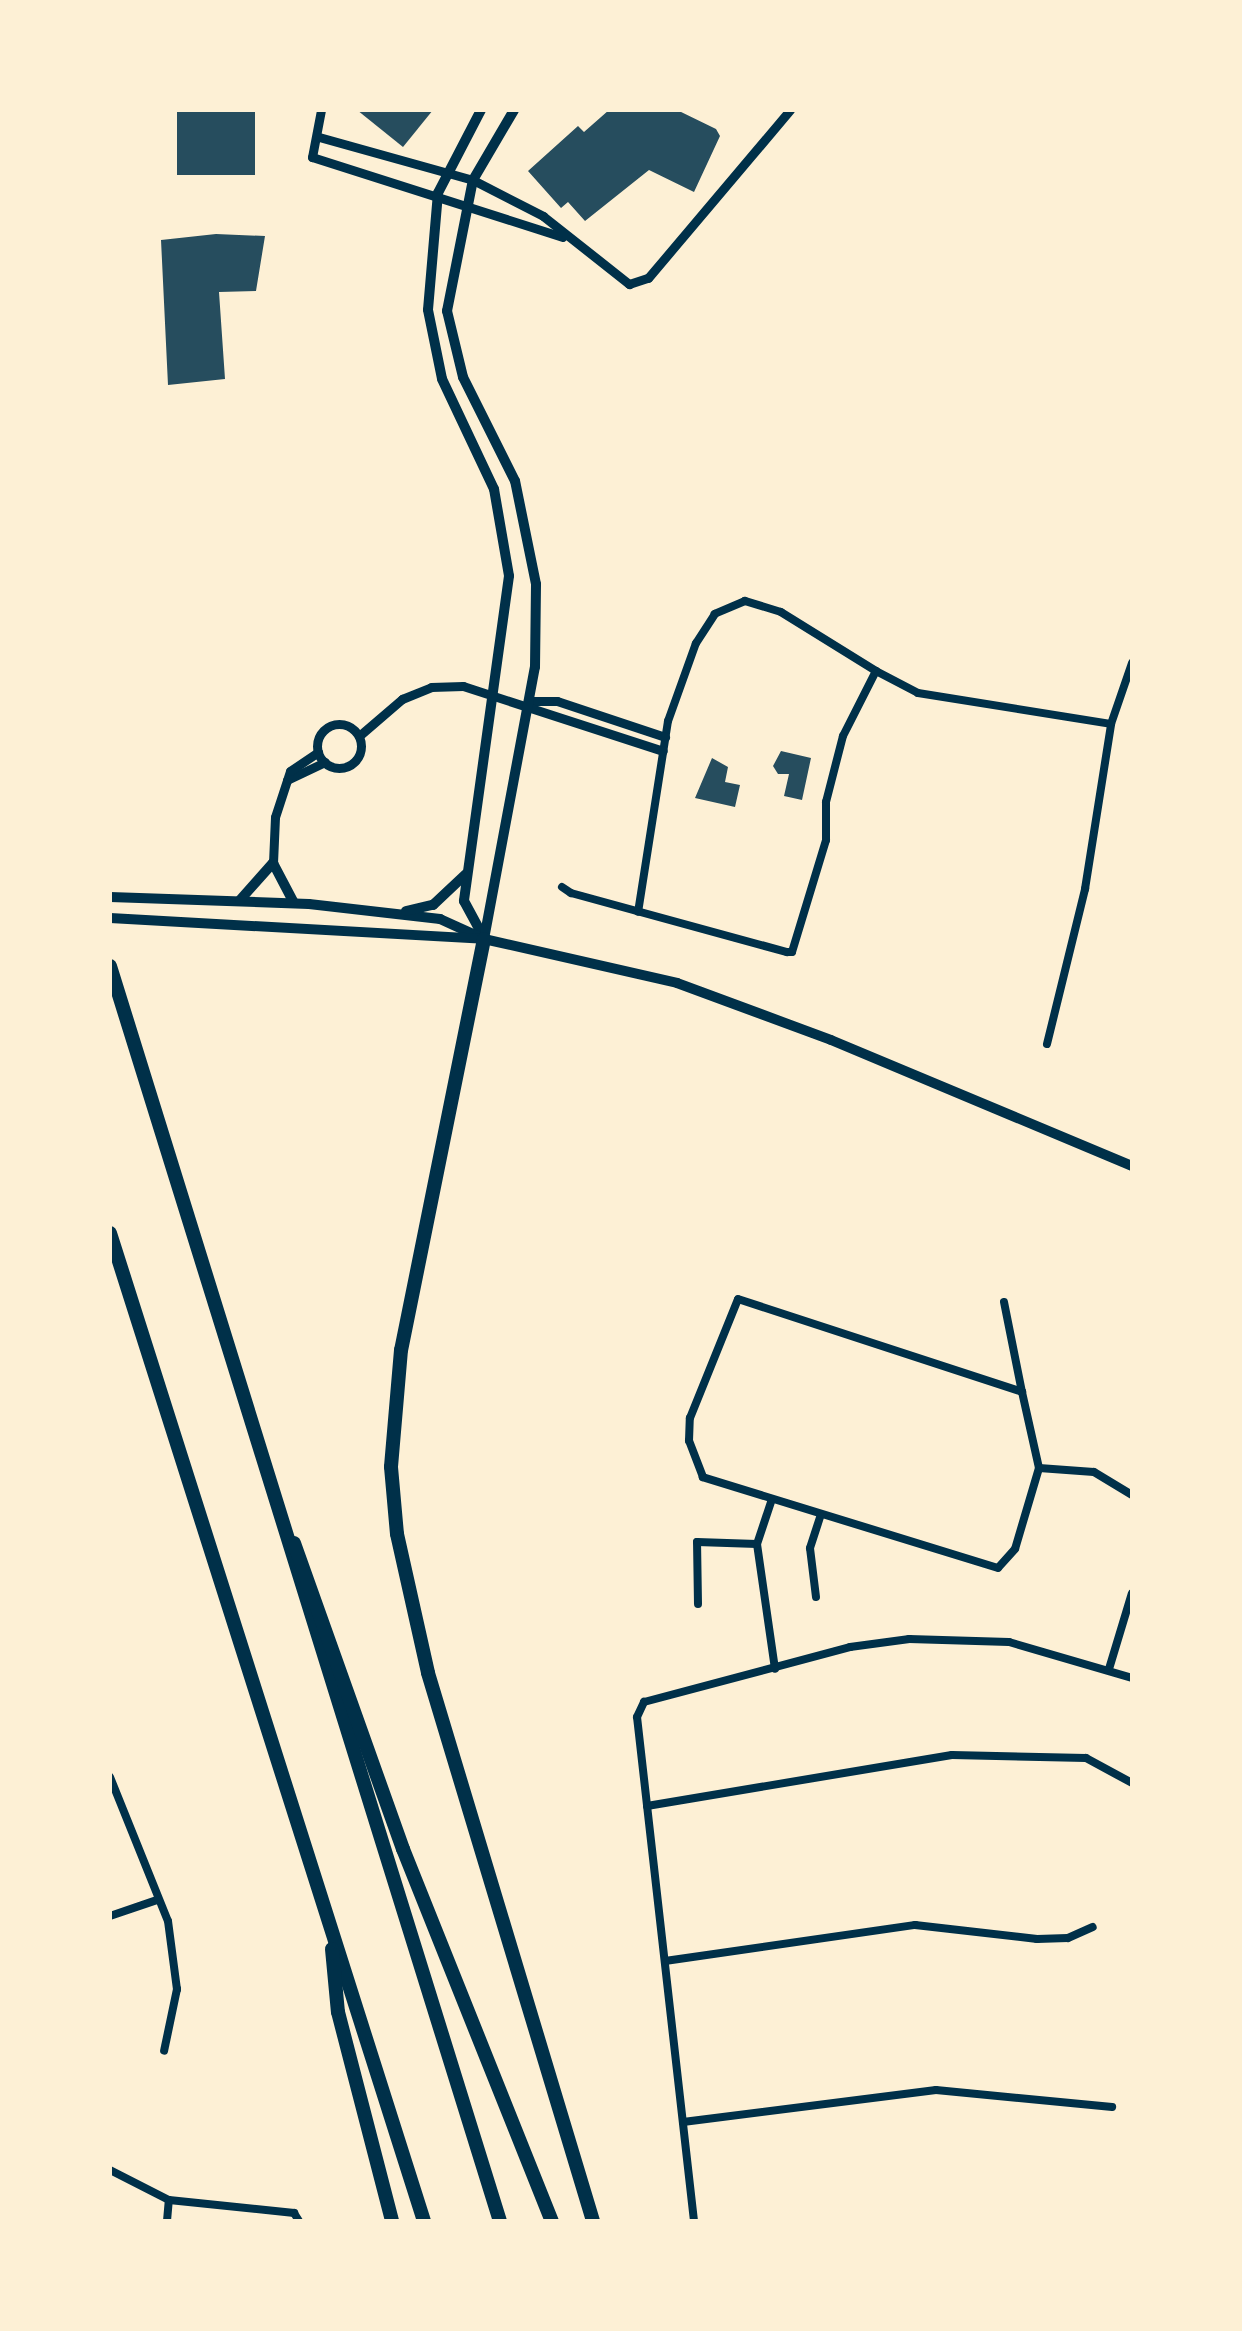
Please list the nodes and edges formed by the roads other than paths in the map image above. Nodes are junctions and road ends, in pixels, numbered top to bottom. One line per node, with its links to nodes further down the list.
1 (320, 110): 5 (street)
2 (481, 110): 6 (main road)
3 (514, 110): 7 (main road)
4 (790, 110): 10 (street)
5 (319, 136): 6 (street); 8 (street)
6 (443, 174): 7 (street); 8 (main road)
7 (472, 180): 9 (main road); 10 (street)
8 (438, 192): 9 (street); 13 (main road)
9 (467, 203): 10 (street); 14 (main road)
10 (562, 237)
11 (1132, 663): 15 (street)
12 (876, 670): 15 (street); 17 (street); 29 (street)
13 (497, 694): 14 (street); 16 (street); 23 (main road)
14 (526, 702): 17 (street); 18 (street); 31 (main road)
15 (1112, 724): 33 (street)
16 (359, 736): 19 (street); 20 (street)
17 (666, 737): 18 (street)
18 (663, 751): 29 (street)
19 (318, 752): 20 (street); 21 (street)
20 (325, 762): 21 (street)
21 (287, 780): 22 (street)
22 (273, 863): 26 (main road); 27 (main road)
23 (468, 872): 28 (main road); 31 (main road)
24 (562, 888): 29 (street)
25 (110, 898): 26 (main road)
26 (240, 900): 27 (main road)
27 (294, 903): 28 (main road)
28 (400, 912): 31 (main road)
29 (638, 912)
30 (110, 918): 31 (main road)
31 (484, 940): 34 (main road); 70 (highway)
32 (110, 966): 37 (highway)
33 (1047, 1044)
34 (1132, 1166)
35 (110, 1233): 56 (highway)
36 (1004, 1302): 38 (street)
37 (224, 1345): 68 (highway); 69 (highway)
38 (1022, 1392): 39 (street); 41 (street)
39 (1039, 1468): 40 (street); 42 (street)
40 (1132, 1495)
41 (771, 1502): 42 (street); 43 (street)
42 (820, 1517): 45 (street)
43 (757, 1544): 46 (street); 48 (street)
44 (1132, 1593): 49 (street)
45 (816, 1597)
46 (698, 1604)
47 (1132, 1662): 50 (street)
48 (776, 1669): 49 (street); 53 (street)
49 (1109, 1669): 50 (street)
50 (1130, 1677)
51 (110, 1777): 54 (street)
52 (1132, 1783): 53 (street)
53 (647, 1806): 58 (street)
54 (157, 1900): 55 (street); 59 (street)
55 (110, 1916)
56 (330, 1918): 66 (highway); 67 (highway)
57 (1093, 1927): 58 (street)
58 (665, 1961): 61 (street)
59 (164, 2051)
60 (1112, 2107): 61 (street)
61 (682, 2122): 71 (street)
62 (110, 2170): 63 (street)
63 (169, 2200): 64 (street); 65 (street)
64 (296, 2217)
65 (167, 2221)
66 (392, 2221)
67 (424, 2221)
68 (500, 2221)
69 (552, 2221)
70 (593, 2221)
71 (694, 2221)

